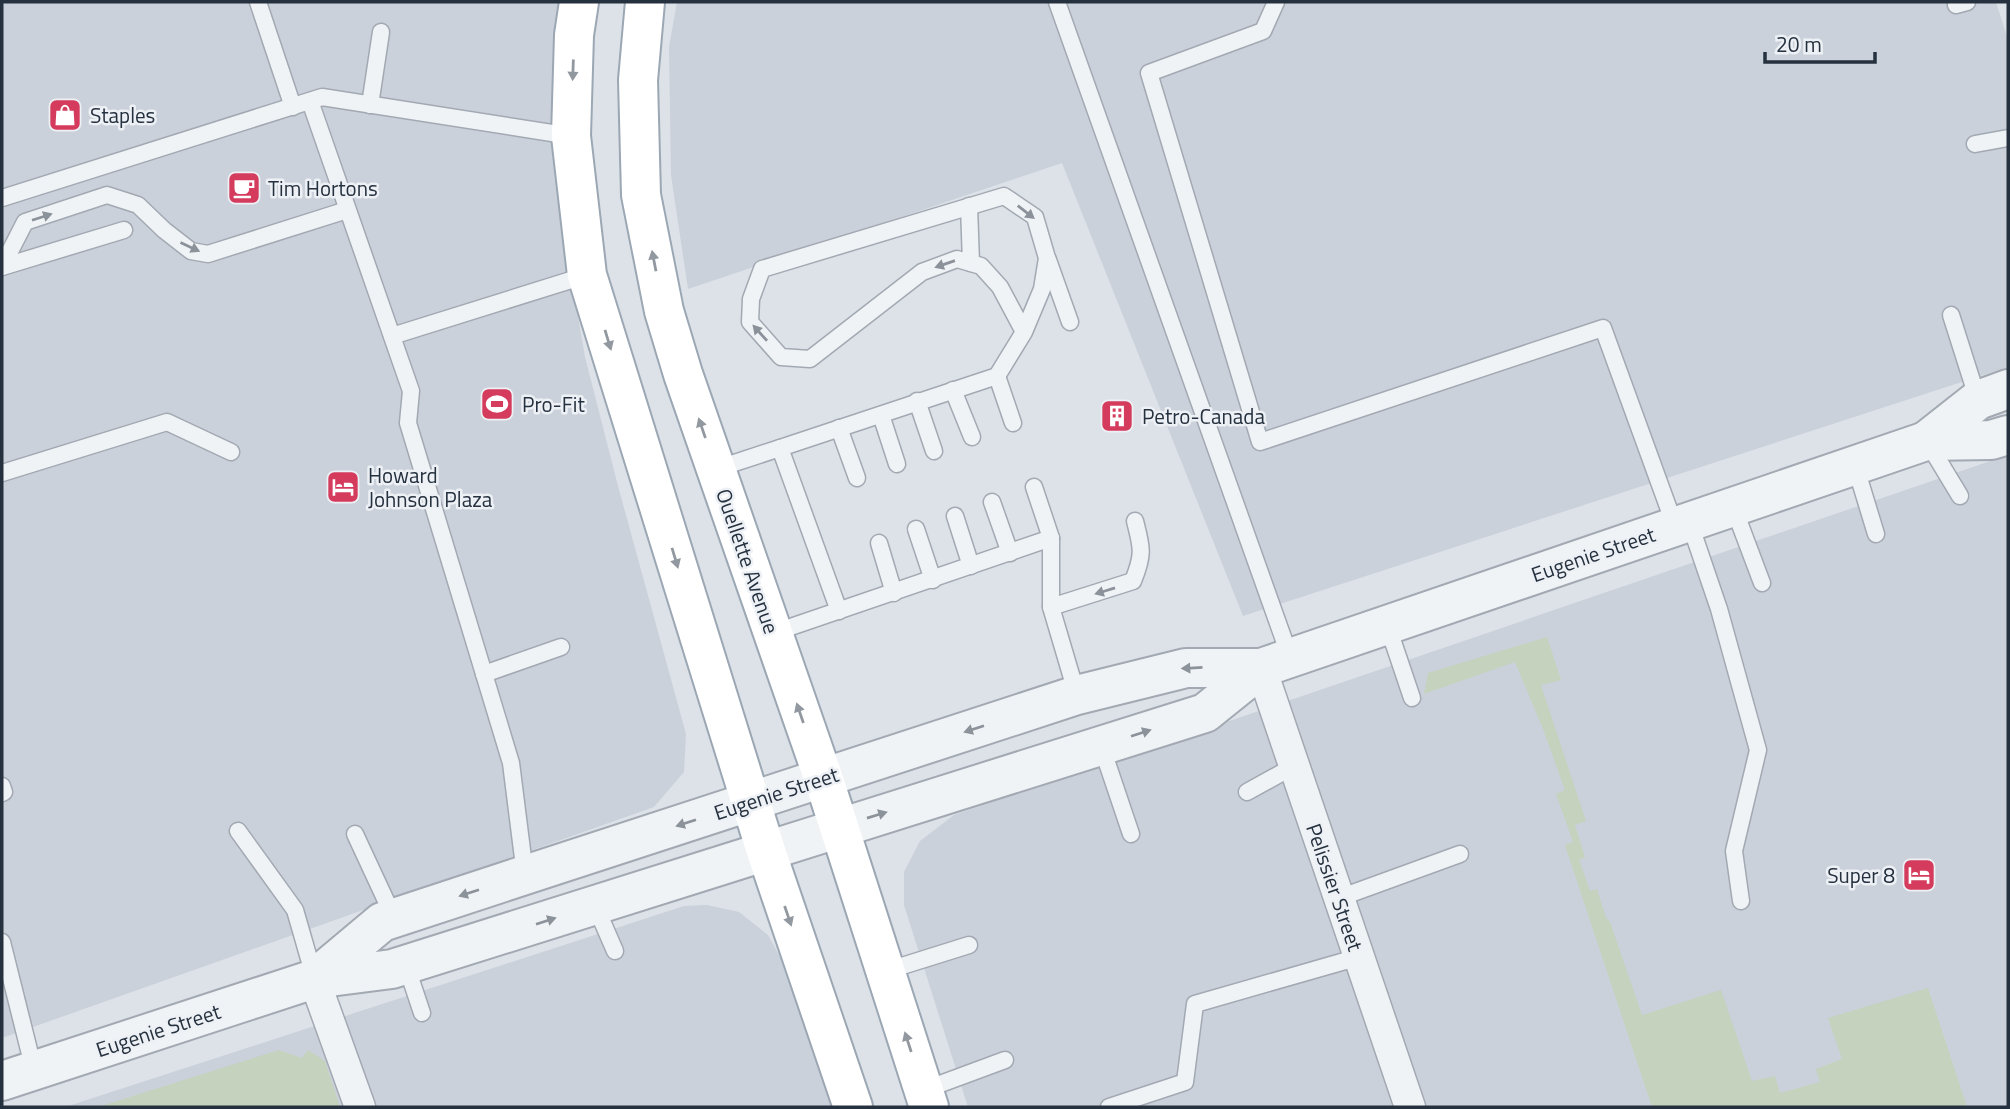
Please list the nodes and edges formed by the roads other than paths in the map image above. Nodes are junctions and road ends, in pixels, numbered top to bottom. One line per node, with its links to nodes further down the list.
1 (258, 2): 9 (lane)
2 (579, 2): 10 (main road, one-way to 10)
3 (645, 2): 40 (main road, Ouellette Avenue, one-way to 3)
4 (1057, 2): 64 (lane)
5 (1276, 2): 49 (lane)
6 (381, 32): 8 (lane)
7 (310, 102): 8 (lane); 9 (lane); 15 (lane)
8 (370, 105): 10 (lane)
9 (293, 107): 13 (lane)
10 (571, 136): 20 (main road)
11 (2008, 138): 12 (lane)
12 (1975, 144)
13 (2, 198)
14 (969, 206): 17 (lane, one-way to 17); 18 (lane); 18 (lane, one-way to 14)
15 (346, 210): 19 (lane, one-way to 15); 24 (lane)
16 (124, 230): 19 (lane)
17 (1047, 258): 22 (lane); 23 (lane)
18 (971, 263): 23 (lane)
19 (2, 267)
20 (587, 275): 24 (lane); 74 (main road, one-way to 74)
21 (1951, 314): 27 (lane)
22 (1070, 322)
23 (1024, 332): 25 (lane)
24 (392, 335): 65 (lane)
25 (997, 376): 26 (lane); 30 (lane)
26 (953, 390): 28 (lane); 33 (lane)
27 (1993, 394): 34 (street, Eugenie Street)
28 (917, 401): 29 (lane); 36 (lane)
29 (881, 415): 31 (lane); 38 (lane)
30 (1013, 423)
31 (839, 428): 35 (lane); 42 (lane)
32 (2008, 435): 34 (street, Eugenie Street)
33 (972, 437)
34 (1926, 441): 39 (street, Eugenie Street); 44 (lane)
35 (780, 447): 40 (lane); 60 (lane)
36 (934, 451)
37 (231, 452): 41 (lane)
38 (897, 464)
39 (1855, 465): 46 (street, Eugenie Street); 51 (lane)
40 (716, 469): 62 (main road, Ouellette Avenue)
41 (2, 473)
42 (857, 478)
43 (1034, 487): 52 (lane)
44 (1961, 496)
45 (992, 502): 54 (lane)
46 (1733, 506): 49 (street, Eugenie Street); 57 (lane)
47 (955, 516): 55 (lane)
48 (1135, 521): 59 (lane, one-way to 59)
49 (1682, 524): 61 (street, Eugenie Street); 83 (lane)
50 (916, 529): 56 (lane)
51 (1876, 534)
52 (1052, 538): 54 (lane); 59 (lane)
53 (878, 543): 58 (lane)
54 (1010, 554): 55 (lane)
55 (971, 566): 56 (lane)
56 (933, 580): 58 (lane)
57 (1762, 583)
58 (894, 593): 60 (lane)
59 (1051, 607): 66 (lane)
60 (839, 611): 62 (lane)
61 (1387, 624): 64 (street, Eugenie Street); 67 (lane)
62 (773, 633): 70 (main road, Ouellette Avenue, one-way to 62)
63 (561, 646): 65 (lane)
64 (1275, 662): 66 (street, Eugenie Street, one-way to 66); 68 (street, Eugenie Street, one-way to 64); 69 (street, Pelissier Street)
65 (484, 674): 81 (lane)
66 (1077, 695): 70 (street, Eugenie Street, one-way to 70)
67 (1412, 698)
68 (1101, 745): 75 (street, Eugenie Street, one-way to 68); 78 (lane)
69 (1294, 766): 72 (lane); 82 (street, Pelissier Street)
70 (822, 777): 74 (street, Eugenie Street); 75 (main road, Ouellette Avenue)
71 (2, 786): 73 (lane)
72 (1247, 792)
73 (2, 793)
74 (750, 802): 79 (main road); 81 (street, Eugenie Street, one-way to 81)
75 (839, 827): 79 (street, Eugenie Street); 91 (main road, Ouellette Avenue)
76 (239, 831): 92 (lane)
77 (355, 834): 85 (lane)
78 (1131, 834)
79 (766, 851): 84 (street, Eugenie Street); 98 (main road, one-way to 98)
80 (1460, 854): 82 (lane)
81 (525, 875): 85 (street, Eugenie Street, one-way to 85)
82 (1339, 898): 89 (street, Pelissier Street)
83 (1741, 901)
84 (595, 905): 88 (lane); 90 (street, Eugenie Street, one-way to 84)
85 (394, 918): 92 (street, Eugenie Street)
86 (2, 942): 95 (lane)
87 (969, 945): 91 (lane)
88 (615, 951)
89 (1359, 957): 99 (lane); 100 (street, Pelissier Street)
90 (406, 965): 92 (street, Eugenie Street); 93 (lane)
91 (886, 971): 96 (main road, Ouellette Avenue, one-way to 91)
92 (314, 979): 95 (street, Eugenie Street); 97 (street)
93 (422, 1013)
94 (1005, 1060): 96 (lane)
95 (18, 1076)
96 (927, 1098)
97 (360, 1107)
98 (853, 1107)
99 (1109, 1107)
100 (1410, 1107)

